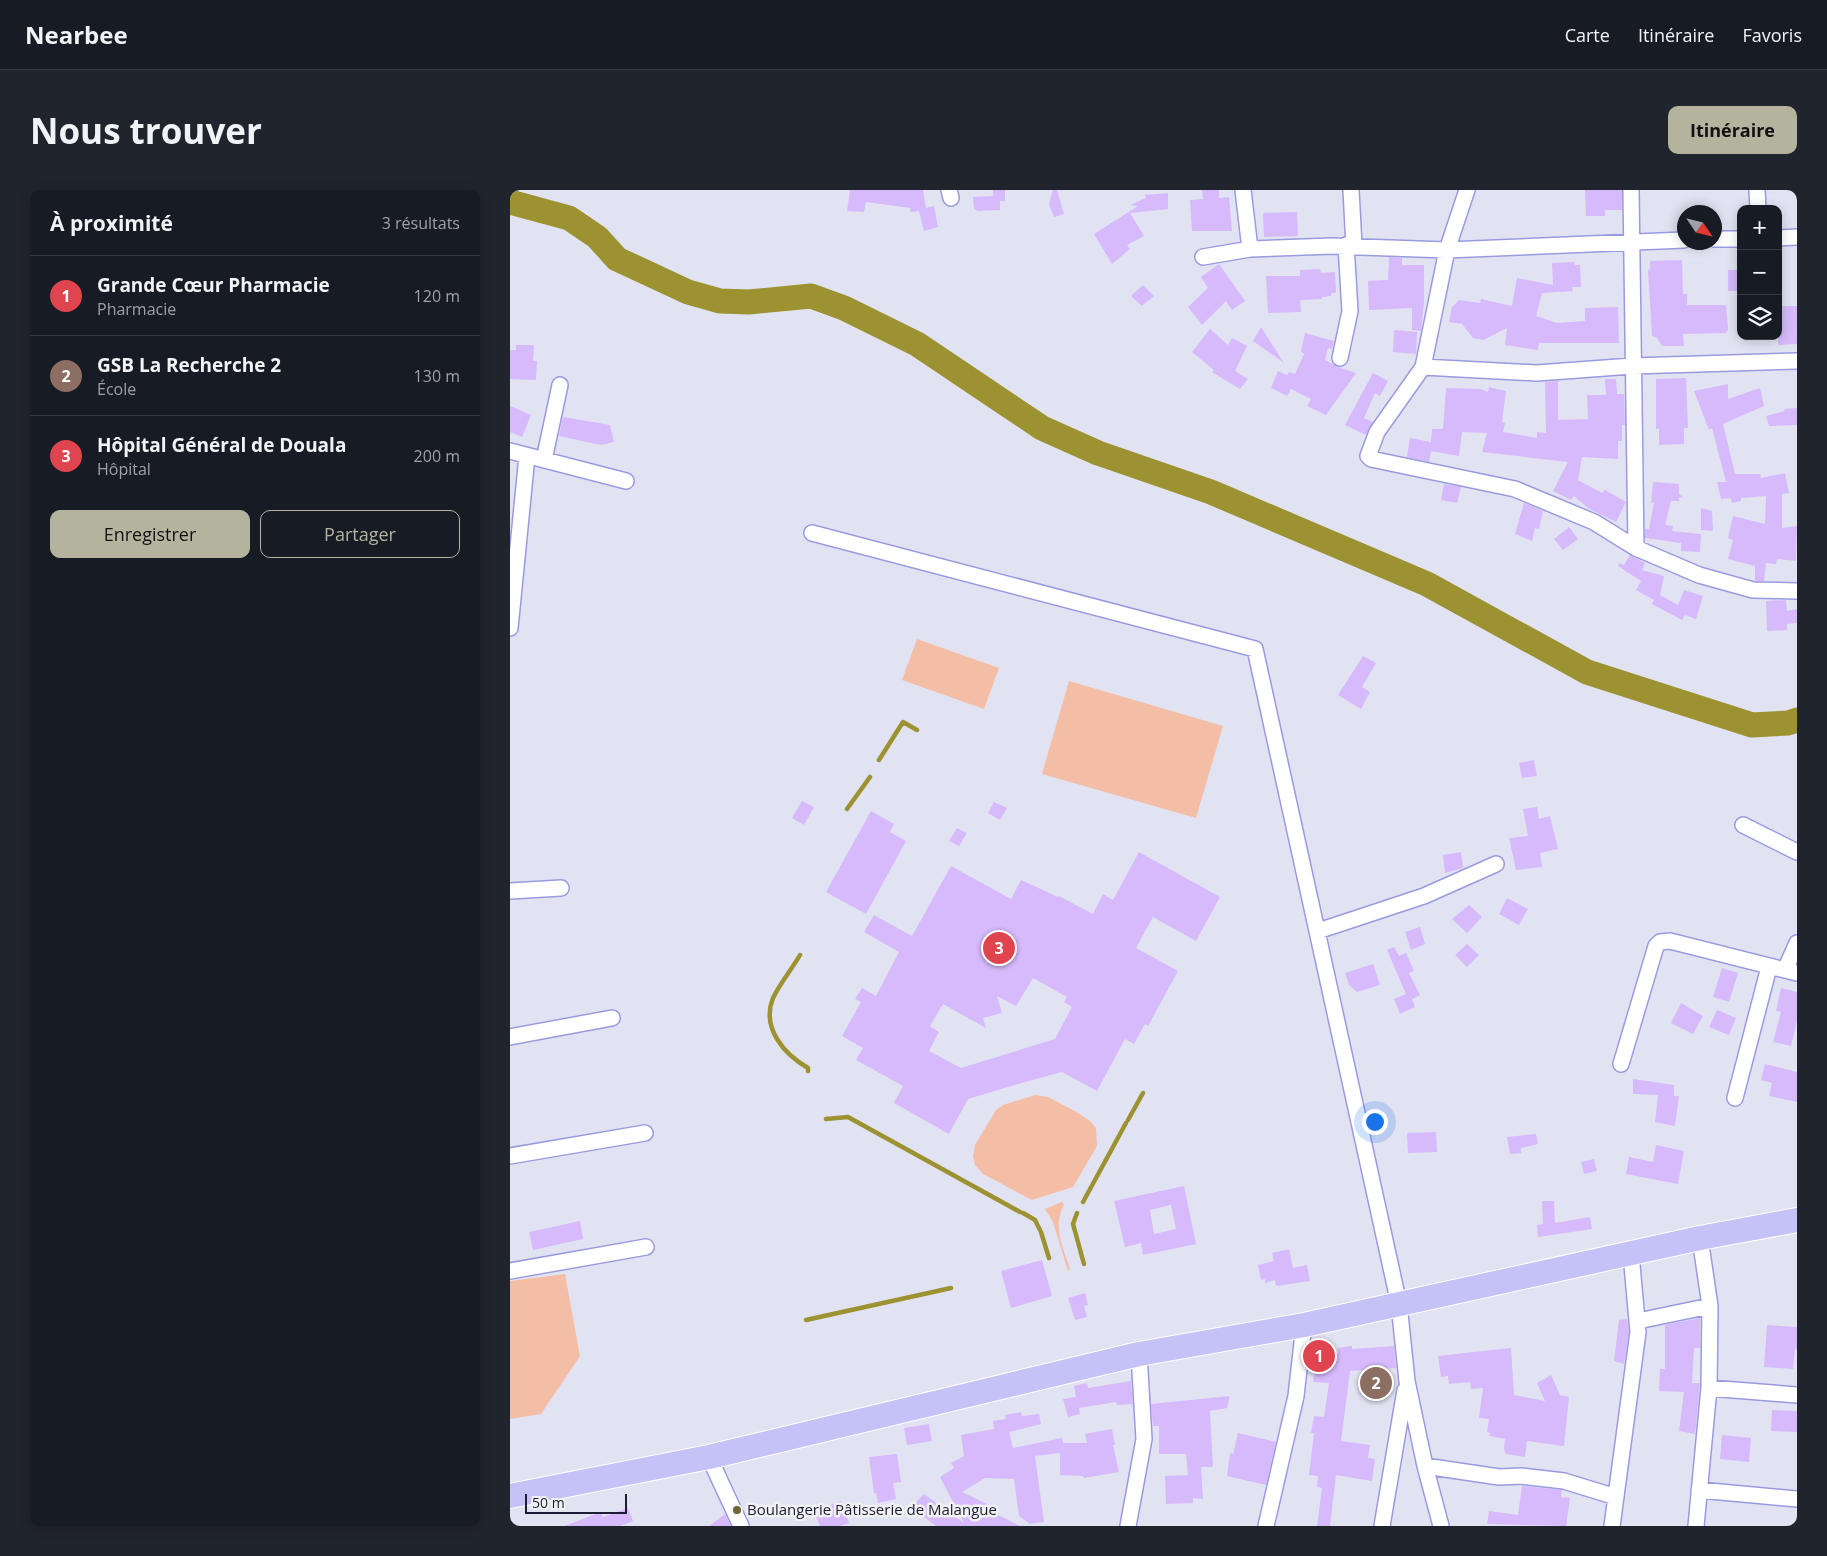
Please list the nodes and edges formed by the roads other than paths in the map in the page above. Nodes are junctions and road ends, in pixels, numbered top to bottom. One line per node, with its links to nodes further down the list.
1 (1244, 190): 14 (street)
2 (1351, 190): 13 (street)
3 (1467, 190): 15 (street)
4 (1631, 190): 12 (street)
5 (1757, 190): 6 (street)
6 (1758, 205)
7 (1797, 237): 8 (street)
8 (1782, 238)
9 (1737, 239): 11 (street)
10 (1677, 240): 12 (street)
11 (1722, 240)
12 (1630, 242): 15 (street); 19 (street)
13 (1350, 246): 14 (street); 15 (street); 17 (street)
14 (1250, 249): 16 (street)
15 (1447, 250): 20 (street)
16 (1203, 257)
17 (1340, 358)
18 (1797, 361): 19 (street)
19 (1632, 366): 20 (street); 27 (street)
20 (1423, 367): 27 (street)
21 (560, 385): 24 (street)
22 (510, 452): 23 (street)
23 (527, 456): 24 (street); 29 (street)
24 (544, 460): 25 (street)
25 (626, 482)
26 (812, 533): 36 (street)
27 (1636, 548): 28 (street)
28 (1797, 591)
29 (510, 616): 30 (street)
30 (510, 628)
31 (1743, 825): 32 (street)
32 (1797, 852)
33 (1496, 864): 36 (street)
34 (561, 888): 35 (street)
35 (510, 891)
36 (1318, 931): 51 (street)
37 (1797, 943): 39 (street)
38 (1769, 967): 39 (street); 42 (street); 43 (street)
39 (1791, 972)
40 (612, 1018): 41 (street)
41 (510, 1037)
42 (1621, 1064)
43 (1735, 1098)
44 (645, 1133): 45 (street)
45 (510, 1156)
46 (1797, 1220): 47 (main road)
47 (1700, 1238): 49 (main road); 52 (street)
48 (646, 1247): 50 (street)
49 (1631, 1254): 51 (main road); 53 (street)
50 (510, 1271)
51 (1400, 1304): 54 (main road); 56 (street)
52 (1710, 1306): 53 (street); 57 (street)
53 (1638, 1321): 63 (street)
54 (1304, 1325): 55 (main road); 67 (street)
55 (1139, 1354): 59 (main road); 66 (street)
56 (1407, 1381): 60 (street); 68 (street)
57 (1709, 1388): 58 (street); 61 (street)
58 (1797, 1395)
59 (708, 1457): 62 (main road); 65 (street)
60 (1425, 1466): 63 (street); 69 (street)
61 (1699, 1490): 64 (street); 71 (street)
62 (510, 1496)
63 (1616, 1497): 70 (street)
64 (1797, 1499)
65 (741, 1526)
66 (1128, 1526)
67 (1266, 1526)
68 (1382, 1526)
69 (1441, 1526)
70 (1612, 1526)
71 (1696, 1526)

